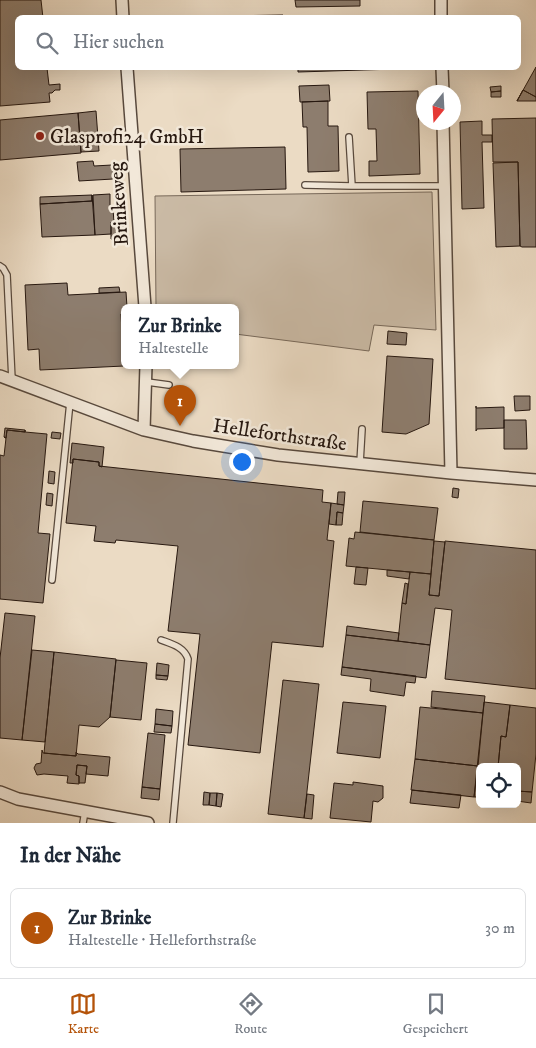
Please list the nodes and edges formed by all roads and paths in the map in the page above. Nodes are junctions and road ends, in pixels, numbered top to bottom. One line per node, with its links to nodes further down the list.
1 (122, 0): 3 (street)
2 (441, 0): 4 (street)
3 (123, 15)
4 (441, 15)
5 (127, 70): 14 (street, Brinkeweg)
6 (442, 70): 7 (street)
7 (443, 85)
8 (443, 130): 12 (street)
9 (349, 137): 11 (lane)
10 (305, 185): 11 (lane)
11 (352, 186): 12 (lane)
12 (444, 186): 24 (street)
13 (0, 266): 17 (lane)
14 (145, 304)
15 (146, 369): 18 (street)
16 (0, 376): 17 (street, Helleforthstraße)
17 (12, 380): 20 (street, Helleforthstraße)
18 (147, 382): 19 (lane); 22 (street)
19 (169, 384)
20 (70, 402): 22 (street, Helleforthstraße); 26 (lane)
21 (362, 429): 23 (lane)
22 (144, 430): 23 (street, Helleforthstraße)
23 (360, 463): 24 (street, Helleforthstraße)
24 (450, 473): 25 (street, Helleforthstraße)
25 (536, 480)
26 (52, 580)
27 (161, 640): 31 (lane)
28 (0, 792): 29 (street)
29 (84, 817): 30 (street)
30 (148, 823)
31 (173, 823)

